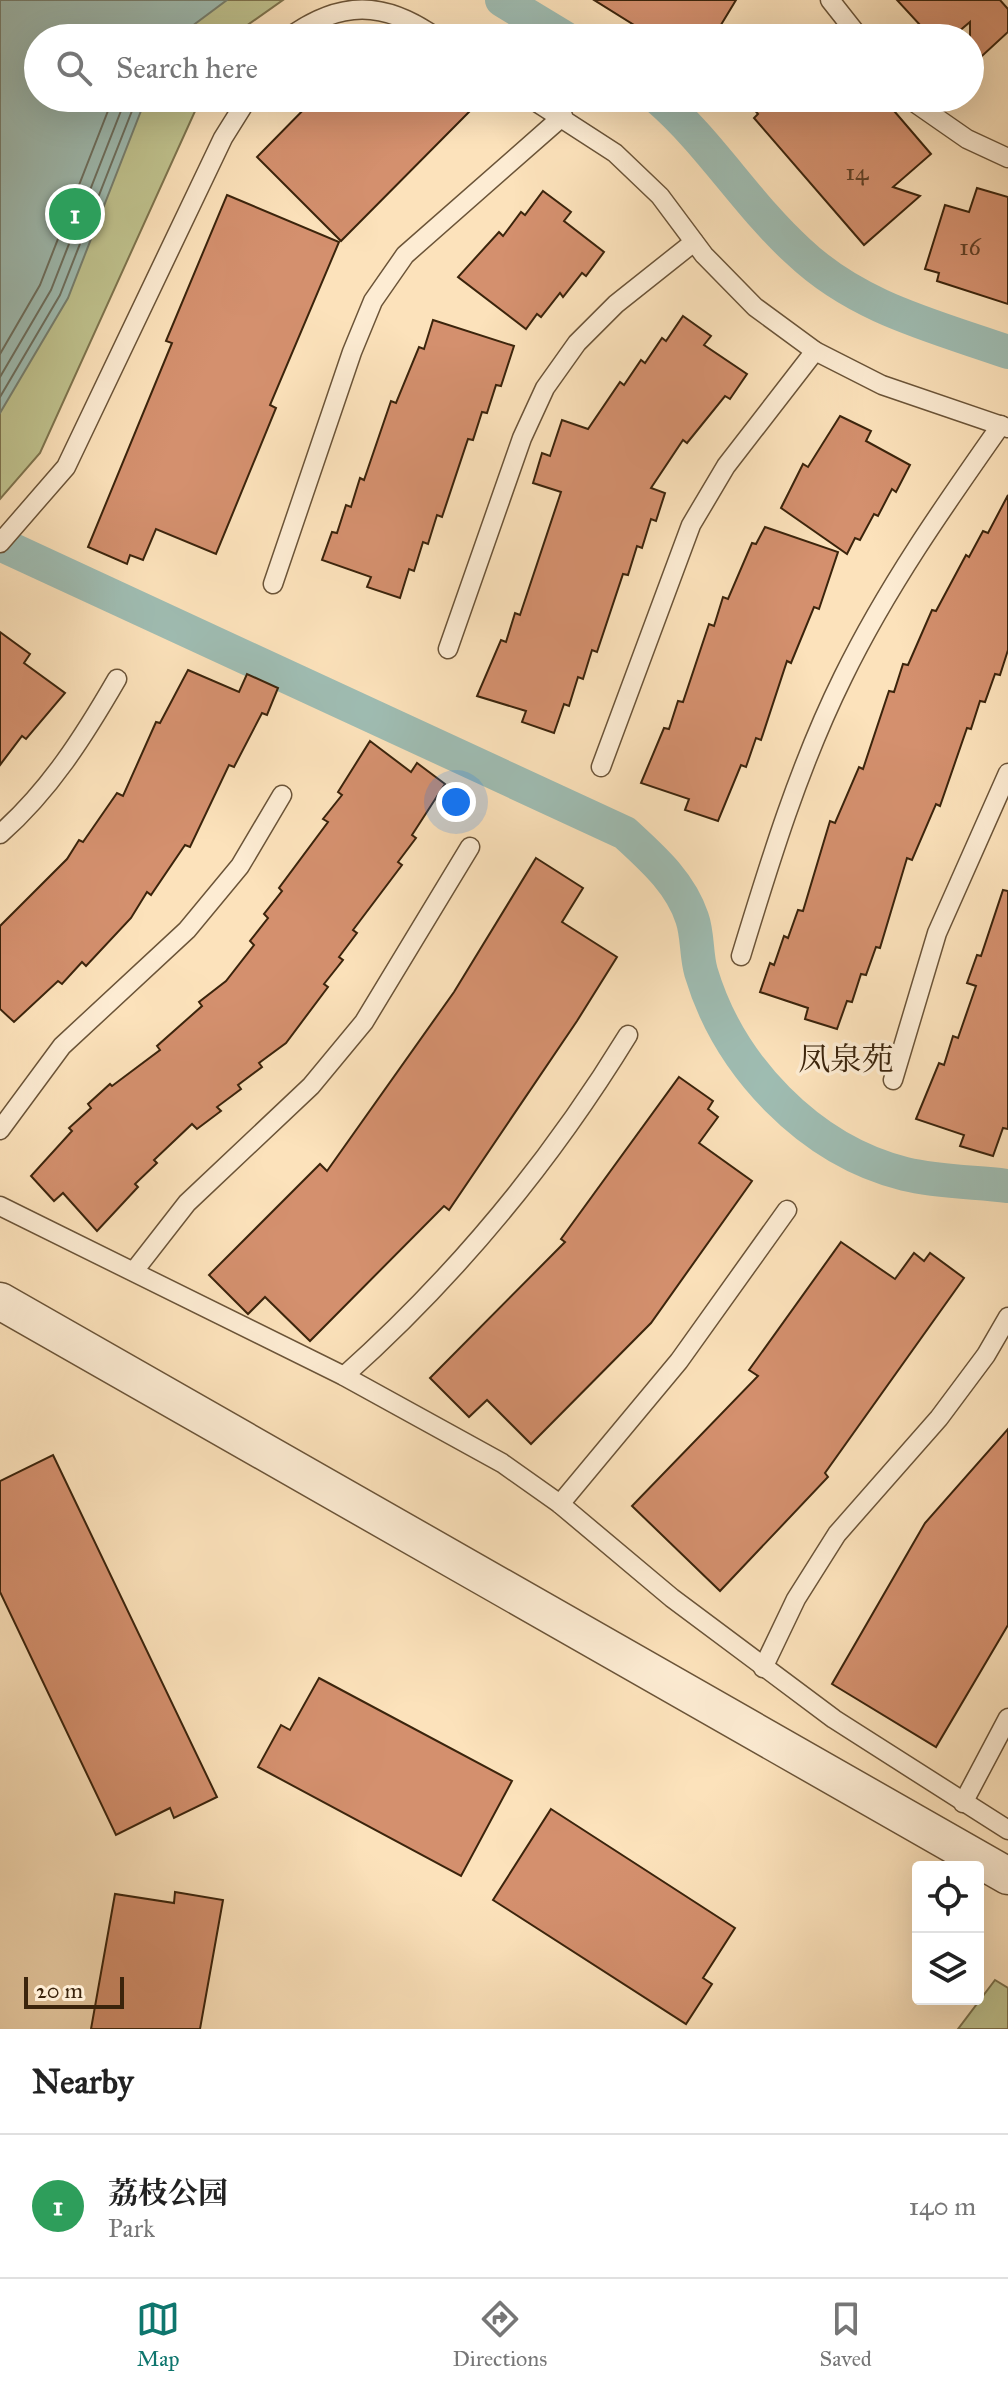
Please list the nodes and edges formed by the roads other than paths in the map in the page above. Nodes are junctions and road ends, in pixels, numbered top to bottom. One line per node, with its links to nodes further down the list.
1 (830, 0): 4 (lane)
2 (306, 24): 3 (lane)
3 (417, 24)
4 (849, 24)
5 (239, 112): 13 (lane)
6 (556, 112): 8 (lane)
7 (928, 112): 9 (lane)
8 (563, 116): 10 (lane); 14 (lane)
9 (1008, 158)
10 (694, 242): 11 (lane); 15 (lane)
11 (815, 351): 12 (lane); 17 (lane)
12 (1005, 426): 22 (lane)
13 (3, 539)
14 (273, 584)
15 (448, 649)
16 (117, 679): 20 (lane)
17 (601, 767)
18 (1008, 773): 24 (lane)
19 (282, 795): 25 (lane)
20 (0, 834)
21 (470, 847): 28 (lane)
22 (741, 956)
23 (628, 1035): 31 (lane)
24 (893, 1080)
25 (0, 1130)
26 (0, 1206): 28 (lane)
27 (787, 1210): 32 (lane)
28 (134, 1271): 31 (lane)
29 (0, 1301): 37 (street)
30 (1008, 1317): 33 (lane)
31 (344, 1376): 32 (lane)
32 (560, 1504): 33 (lane)
33 (763, 1668): 35 (lane)
34 (1008, 1718): 35 (lane)
35 (963, 1803): 36 (lane)
36 (1008, 1830)
37 (1008, 1876)

